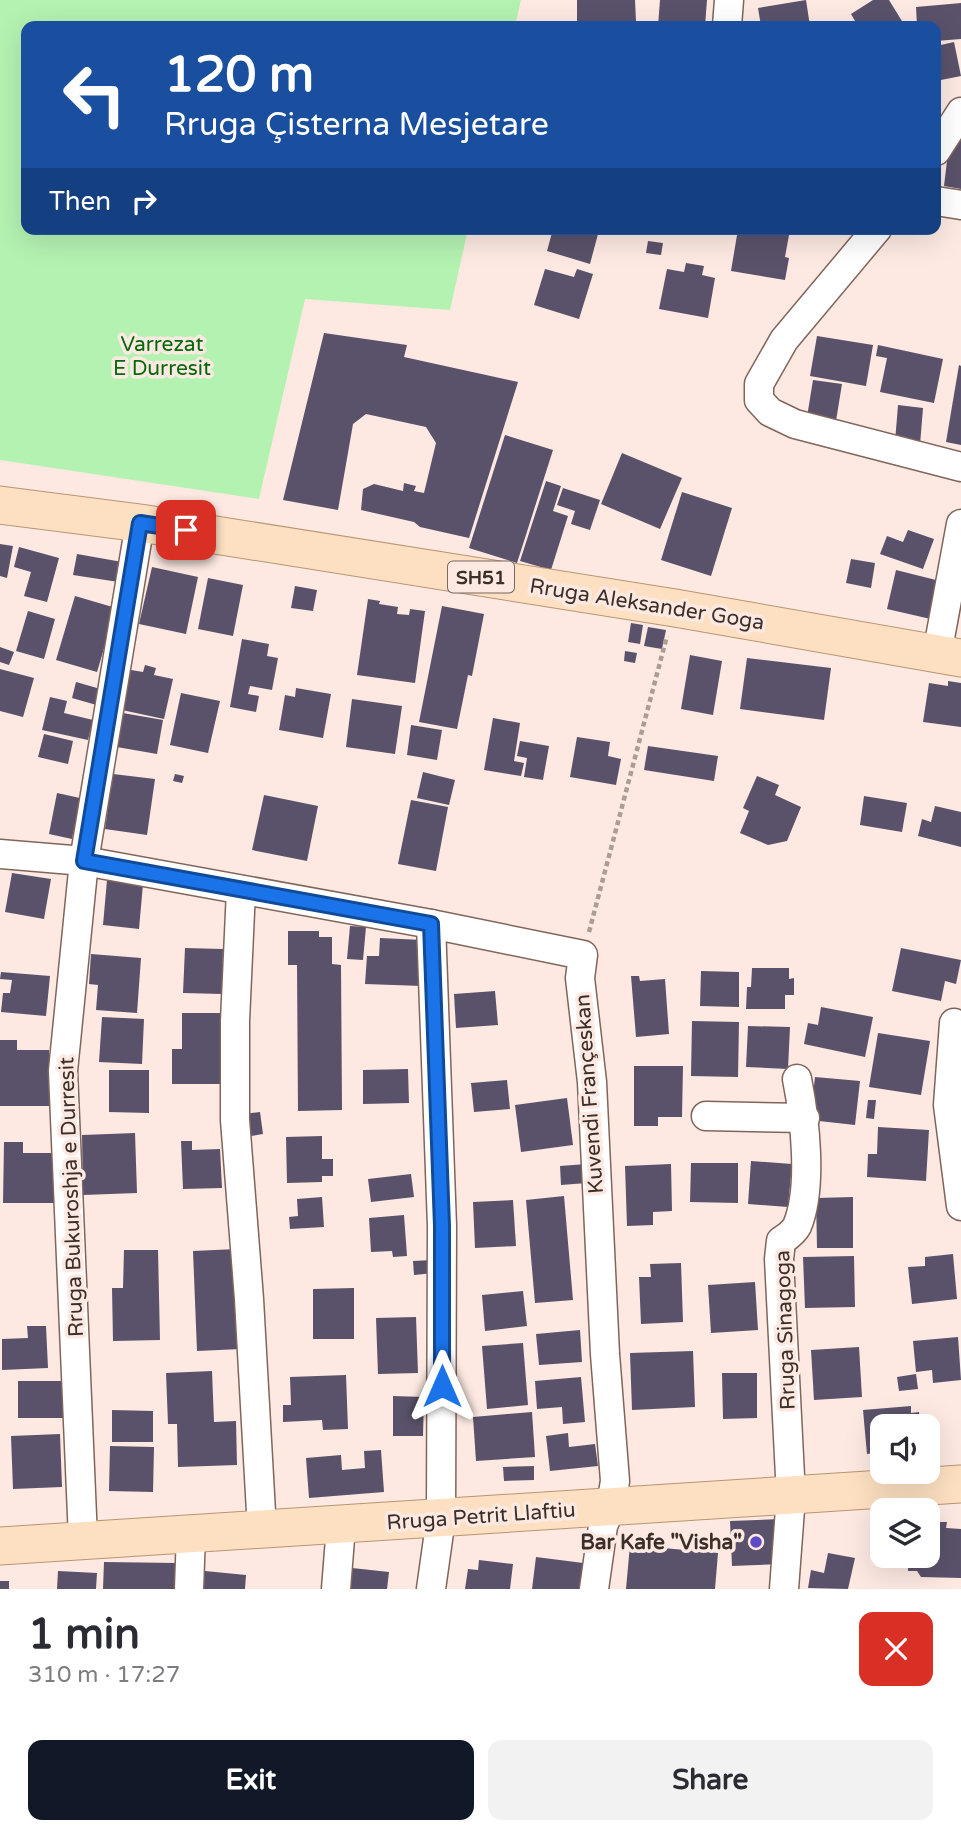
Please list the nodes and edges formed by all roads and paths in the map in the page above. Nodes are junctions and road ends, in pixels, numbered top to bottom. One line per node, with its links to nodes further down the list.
1 (729, 0): 2 (street)
2 (727, 21)
3 (961, 112): 4 (street)
4 (941, 143)
5 (941, 202): 6 (street)
6 (961, 205)
7 (872, 235): 8 (street)
8 (961, 467)
9 (0, 505): 10 (main road, Rruga Aleksander Goga / SH51)
10 (140, 523): 12 (main road, Rruga Aleksander Goga / SH51); 15 (street, Rruga Bukuroshja e Durresit)
11 (961, 524): 13 (street)
12 (675, 608): 13 (main road, Rruga Aleksander Goga / SH51); 18 (path)
13 (949, 656)
14 (0, 854): 15 (street)
15 (84, 861): 16 (street); 31 (street, Rruga Bukuroshja e Durresit)
16 (241, 890): 17 (street); 29 (street)
17 (431, 924): 18 (street); 27 (street)
18 (583, 955): 26 (street, Kuvendi Françeskan)
19 (954, 1023): 23 (street)
20 (797, 1079): 22 (street, Rruga Sinagoga)
21 (706, 1116): 22 (street)
22 (805, 1118): 25 (street, Rruga Sinagoga)
23 (961, 1206)
24 (961, 1484): 25 (main road, Rruga Petrit Llaftiu)
25 (792, 1496): 26 (main road, Rruga Petrit Llaftiu); 37 (street, Rruga Sinagoga)
26 (611, 1506): 27 (main road, Rruga Petrit Llaftiu); 36 (street, Kuvendi Françeskan)
27 (441, 1518): 28 (main road, Rruga Petrit Llaftiu); 35 (street)
28 (341, 1526): 29 (main road, Rruga Petrit Llaftiu); 34 (street)
29 (262, 1530): 30 (main road, Rruga Petrit Llaftiu)
30 (191, 1534): 31 (main road, Rruga Petrit Llaftiu); 33 (street)
31 (83, 1539): 32 (main road, Rruga Petrit Llaftiu)
32 (0, 1546)
33 (189, 1589)
34 (336, 1589)
35 (431, 1589)
36 (594, 1589)
37 (784, 1589)

